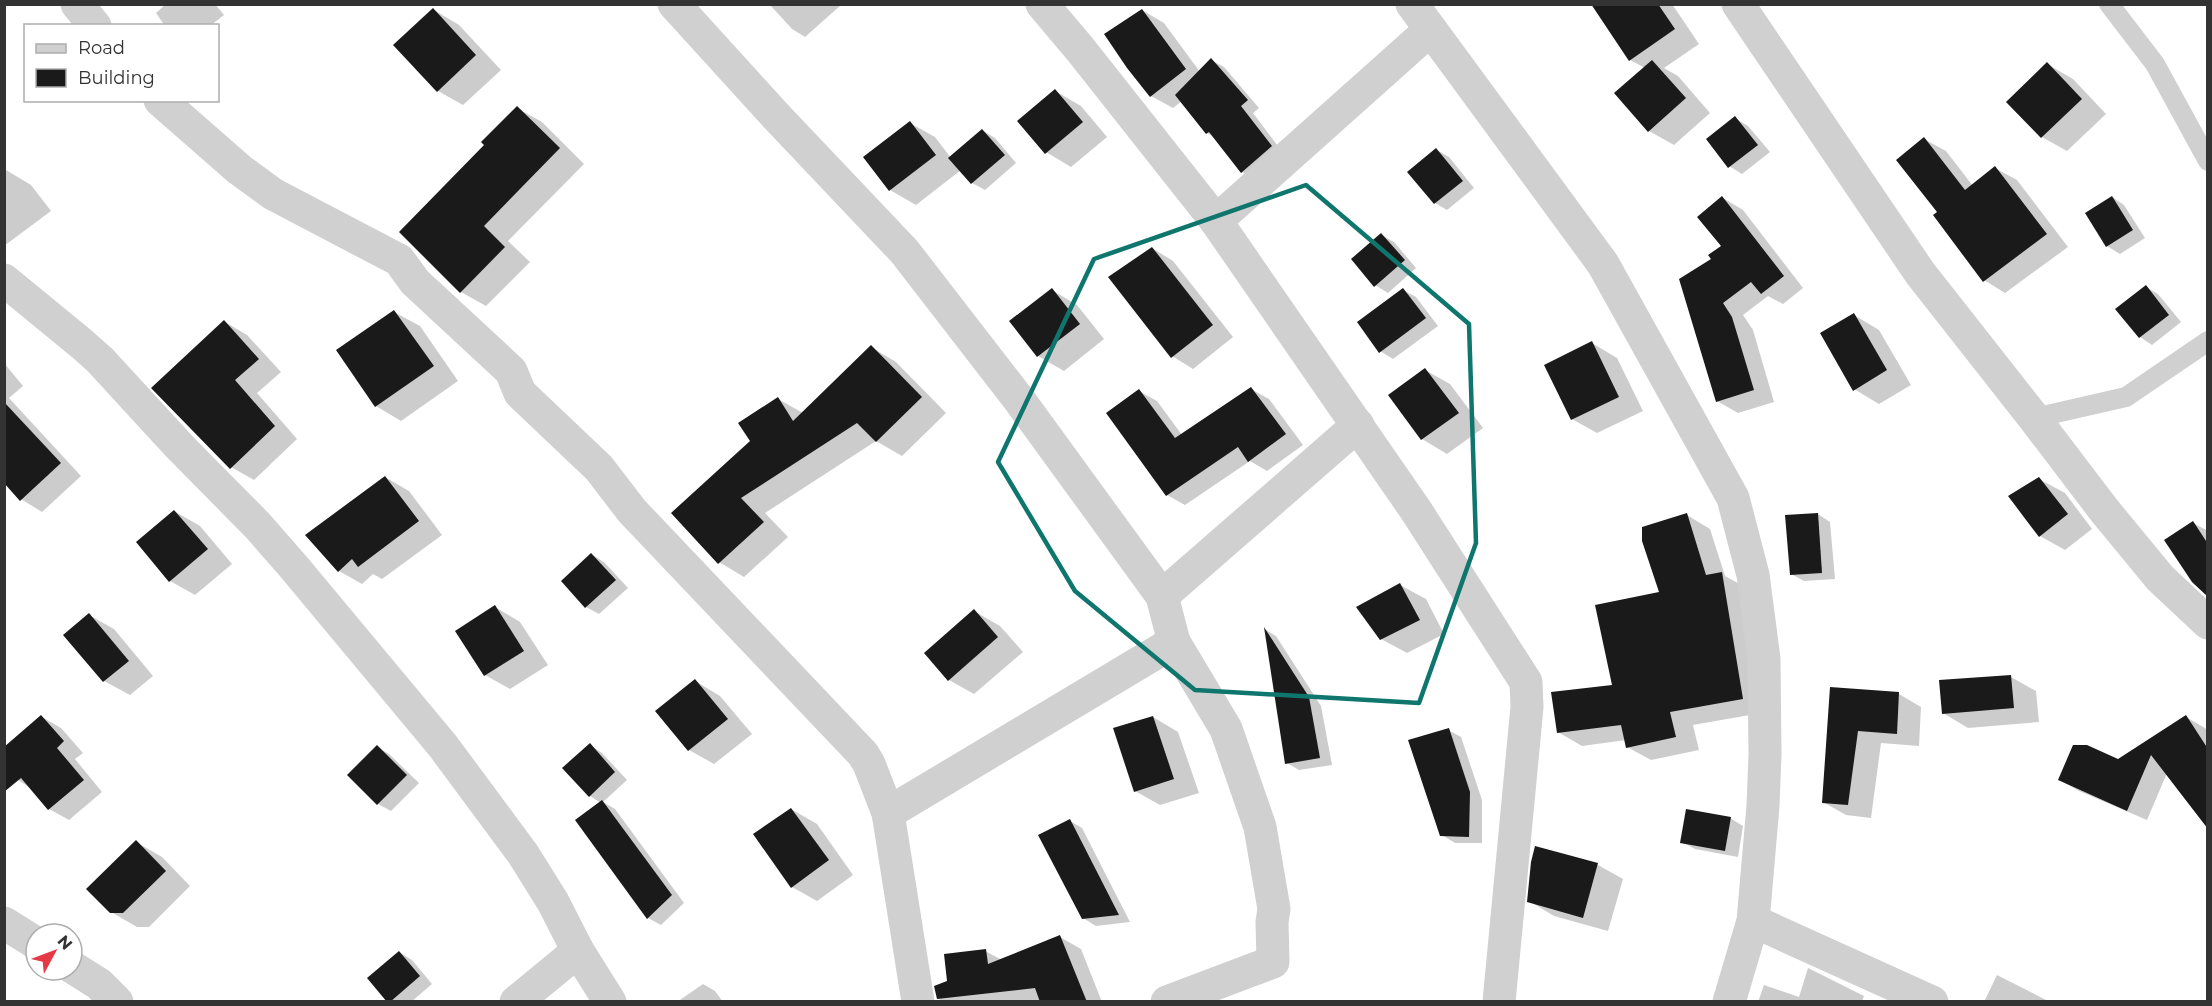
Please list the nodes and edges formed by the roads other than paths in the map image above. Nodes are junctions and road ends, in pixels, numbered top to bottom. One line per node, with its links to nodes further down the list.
1 (77, 4): 7 (street)
2 (674, 4): 15 (street)
3 (1042, 4): 10 (street)
4 (1738, 4): 13 (street)
5 (2109, 4): 9 (lane)
6 (1421, 17): 10 (street); 19 (street)
7 (93, 24)
8 (162, 102): 18 (street)
9 (2206, 152)
10 (1216, 220): 14 (street)
11 (4, 280): 22 (street)
12 (2208, 340): 13 (lane)
13 (2034, 418): 16 (street)
14 (1359, 425): 15 (street); 29 (street)
15 (1162, 596): 17 (street)
16 (2208, 622)
17 (1174, 642): 18 (street); 28 (street)
18 (888, 813): 27 (street)
19 (1753, 921): 30 (street); 31 (street)
20 (4, 923): 21 (street)
21 (24, 936)
22 (578, 951): 25 (street); 26 (street)
23 (84, 975): 24 (street)
24 (117, 1002)
25 (516, 1002)
26 (610, 1002)
27 (918, 1002)
28 (1167, 1002)
29 (1499, 1002)
30 (1730, 1002)
31 (1932, 1002)

